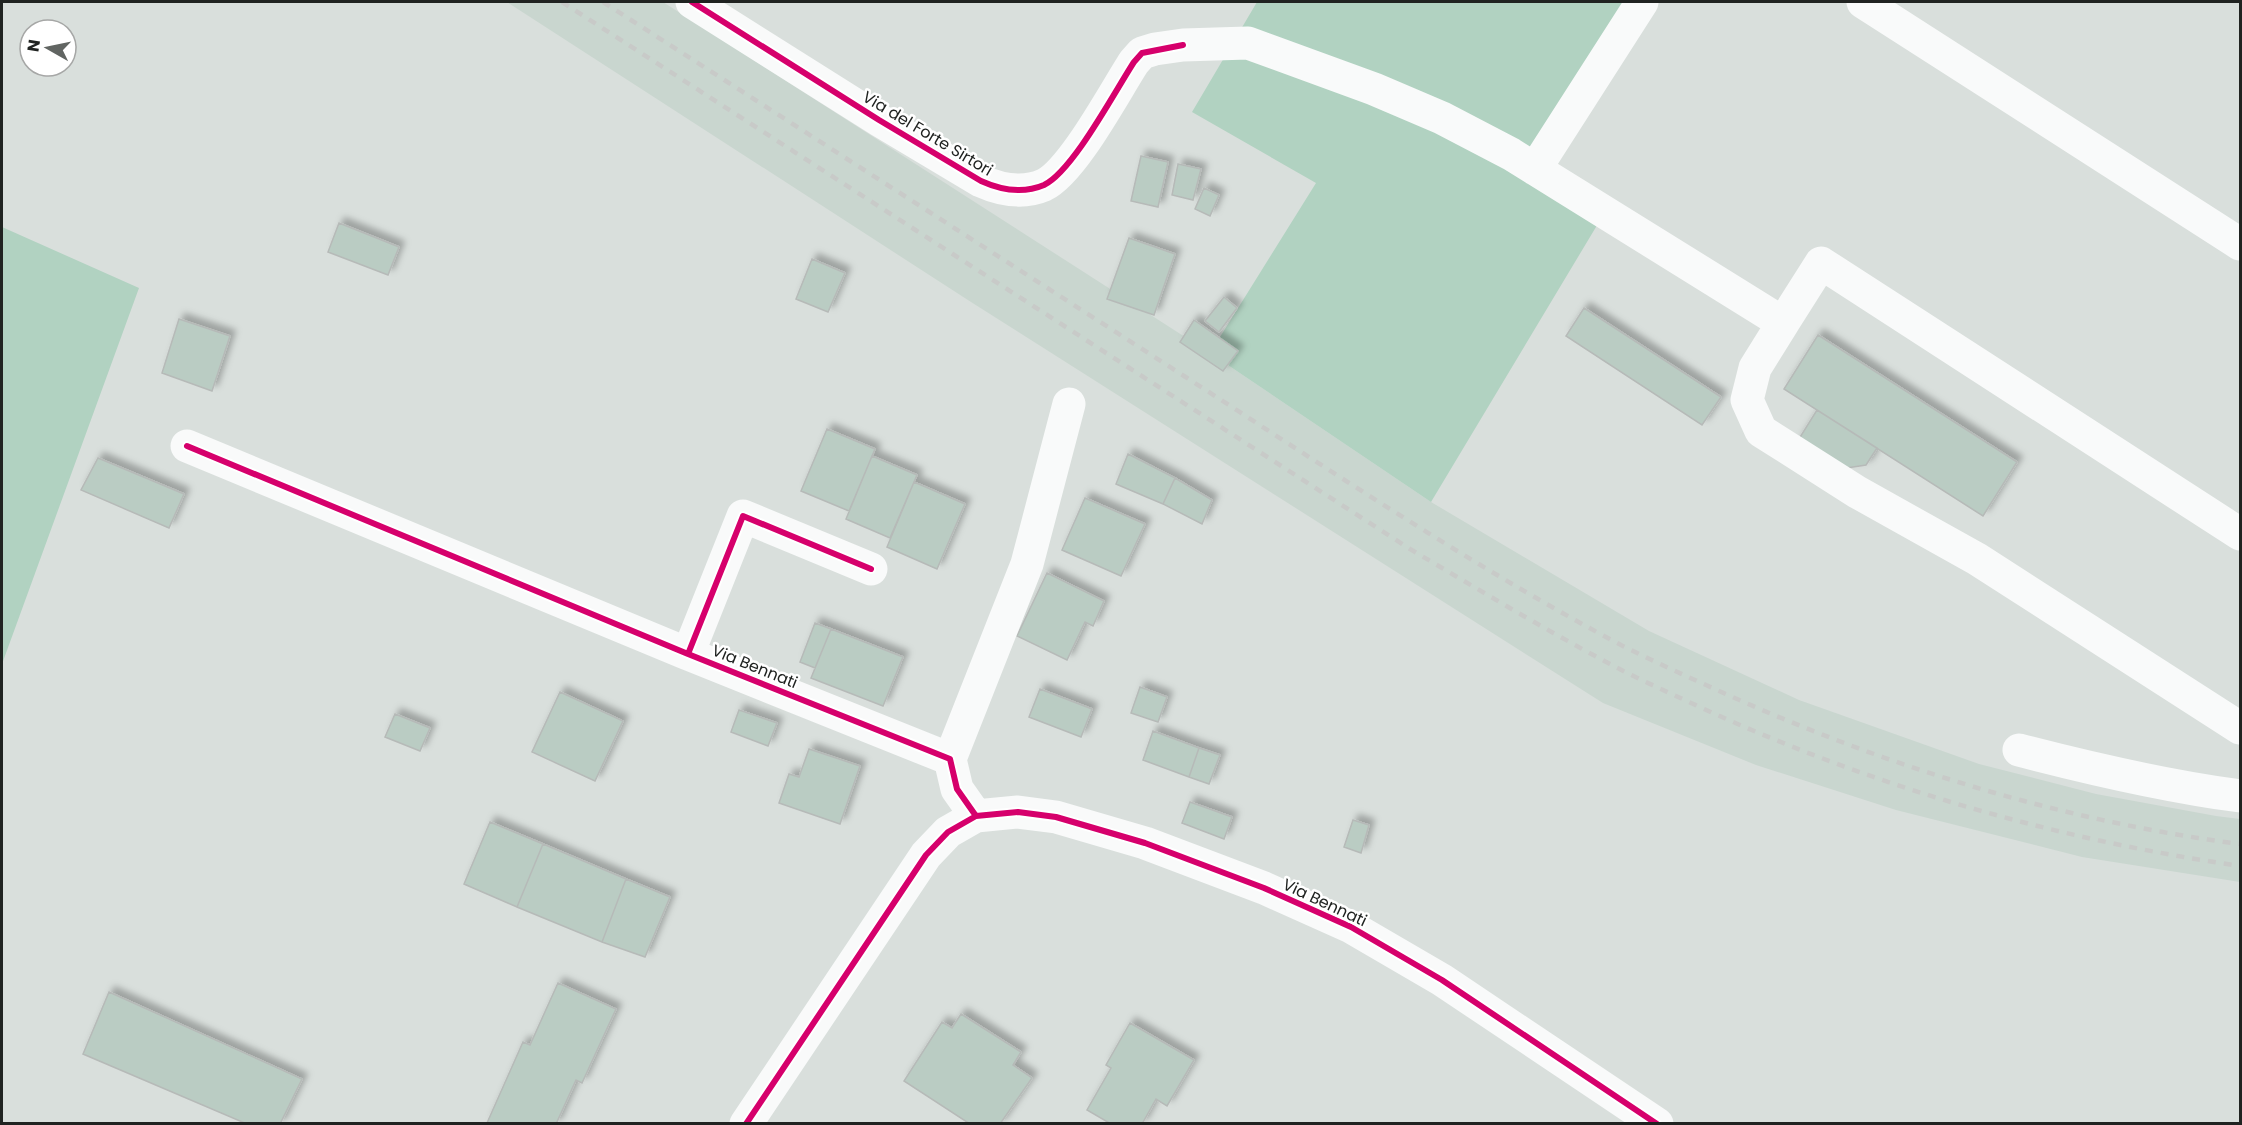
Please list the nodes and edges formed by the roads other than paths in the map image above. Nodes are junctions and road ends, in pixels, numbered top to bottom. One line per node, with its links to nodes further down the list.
1 (692, 2): 4 (street, Via del Forte Sirtori)
2 (1642, 2): 4 (street)
3 (1863, 2): 5 (street)
4 (1535, 169): 6 (street, Via del Forte Sirtori)
5 (2241, 244)
6 (1783, 323): 9 (street); 12 (street)
7 (1069, 404): 14 (street)
8 (187, 446): 11 (street)
9 (2241, 534)
10 (871, 569): 11 (street, Via Bennati)
11 (688, 654): 14 (street, Via Bennati)
12 (2241, 728)
13 (2019, 750): 15 (street)
14 (950, 759): 16 (street)
15 (2241, 796)
16 (976, 816): 17 (street, Via Bennati); 18 (street, Via Bennati)
17 (746, 1124)
18 (1657, 1124)

